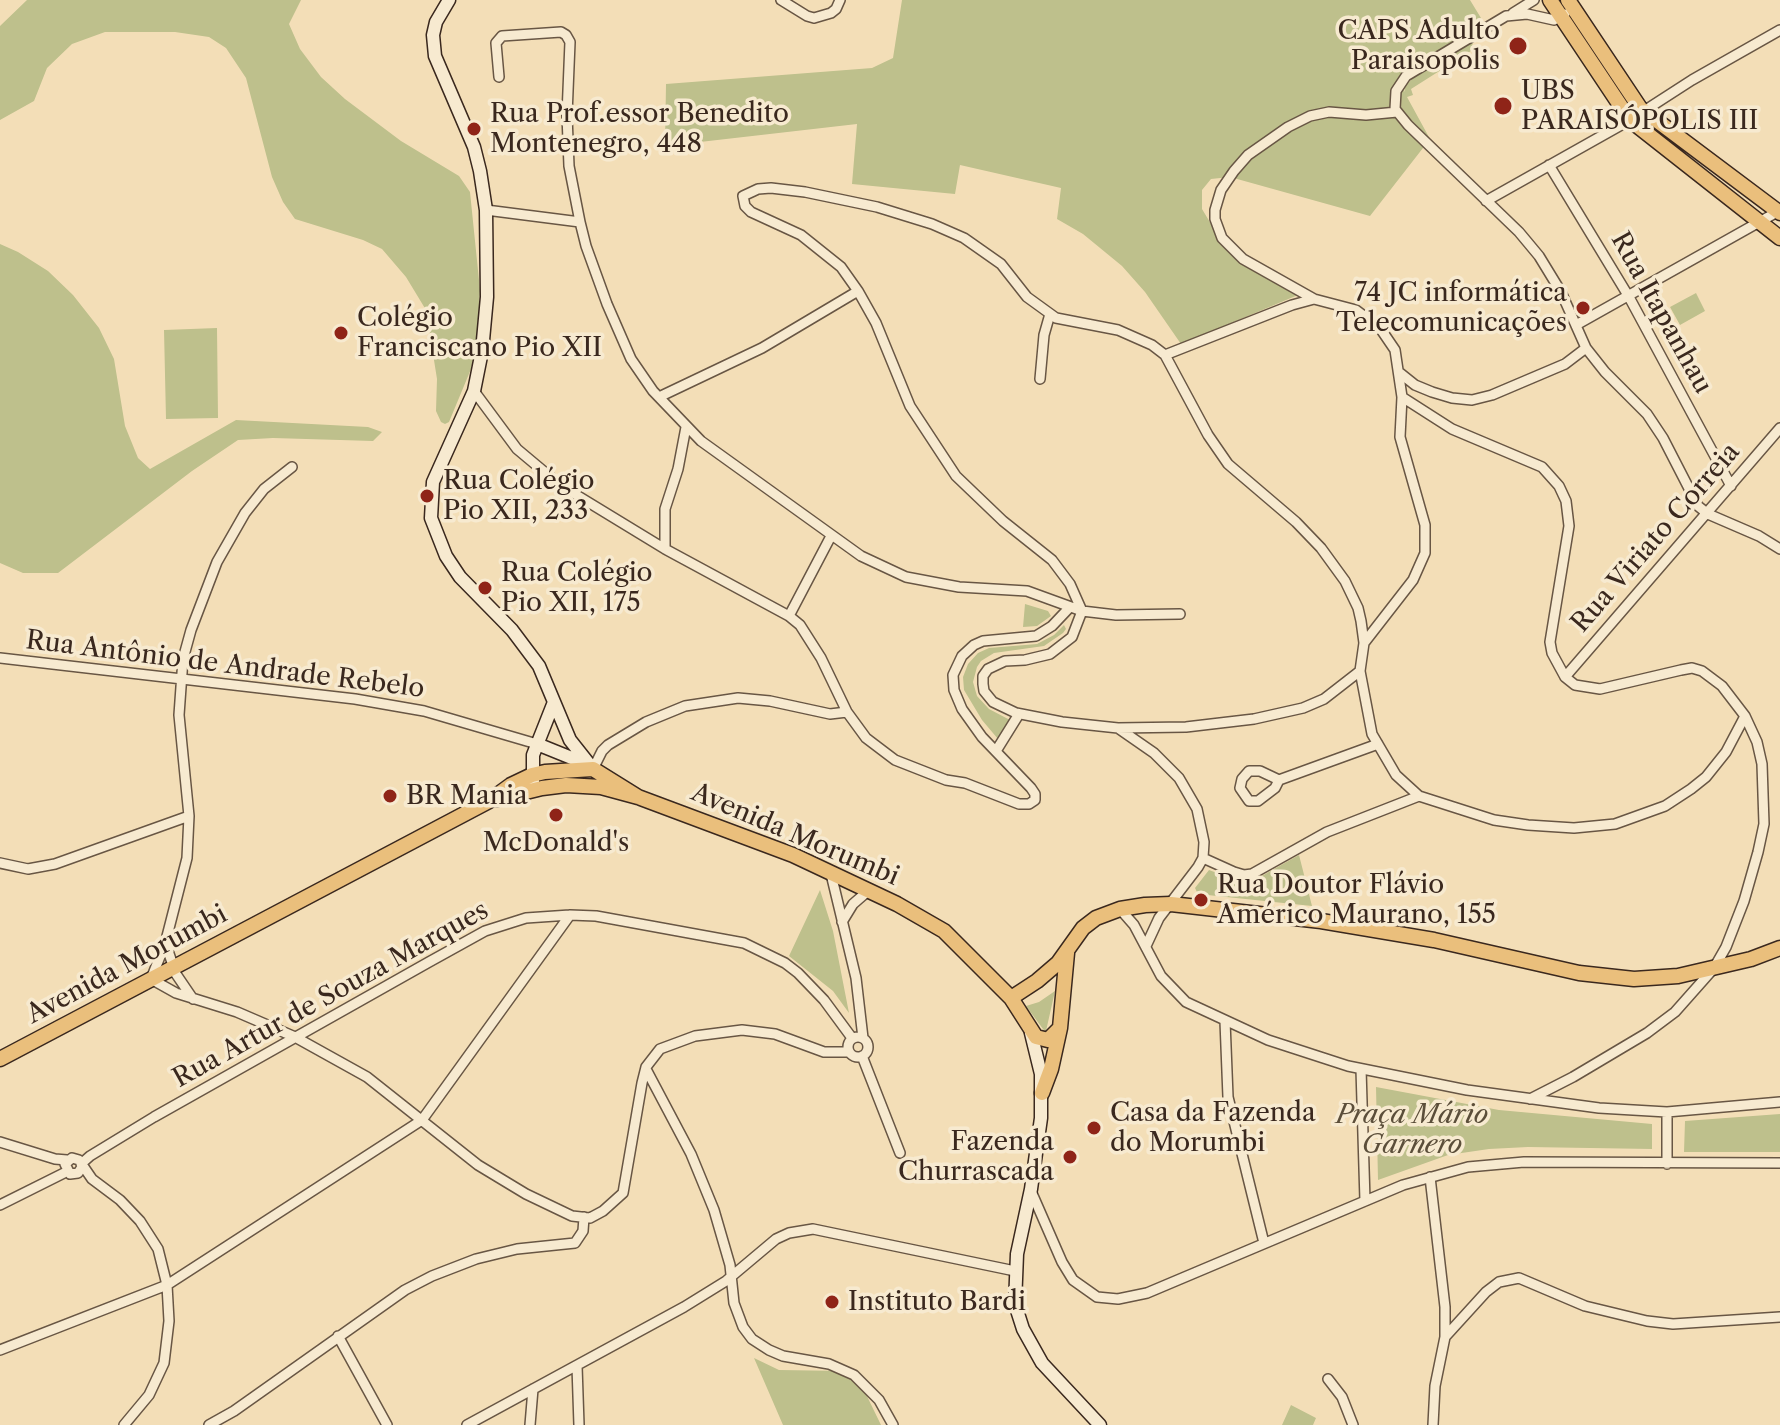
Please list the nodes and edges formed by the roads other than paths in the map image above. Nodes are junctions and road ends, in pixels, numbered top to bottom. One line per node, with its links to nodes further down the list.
1 (449, 0): 15 (street)
2 (781, 0): 3 (street)
3 (840, 0)
4 (1534, 0): 7 (street)
5 (1550, 0): 6 (main road)
6 (1567, 8): 7 (street); 10 (main road); 12 (main road)
7 (1510, 14): 11 (street)
8 (1780, 30): 10 (street)
9 (499, 77): 18 (street)
10 (1643, 111): 12 (street); 16 (main road)
11 (1397, 112): 14 (street); 22 (street)
12 (1630, 120): 13 (street); 17 (main road)
13 (1549, 165): 14 (street); 21 (street, Rua Itapanhau)
14 (1486, 201): 24 (street)
15 (486, 210): 18 (street); 29 (street)
16 (1779, 212): 17 (street)
17 (1760, 221): 19 (main road); 21 (street)
18 (580, 222): 30 (street)
19 (1780, 238)
20 (858, 291): 23 (street); 30 (street); 41 (street)
21 (1629, 297): 24 (street); 35 (street, Rua Itapanhau)
22 (1314, 299): 26 (street); 27 (street)
23 (1050, 314): 26 (street); 28 (street)
24 (1576, 325): 25 (street)
25 (1586, 348): 27 (street); 36 (street)
26 (1165, 355): 44 (street)
27 (1400, 373): 31 (street)
28 (1040, 379)
29 (474, 391): 38 (street); 49 (street)
30 (659, 397): 32 (street)
31 (1402, 397): 44 (street); 47 (street)
32 (686, 427): 37 (street); 38 (street)
33 (1780, 428): 35 (street, Rua Viriato Correia)
34 (292, 467): 48 (street)
35 (1731, 486): 36 (street, Rua Viriato Correia)
36 (1708, 514): 39 (street); 47 (street, Rua Viriato Correia)
37 (831, 536): 40 (street); 43 (street)
38 (665, 549): 43 (street)
39 (1780, 549)
40 (1070, 607): 41 (street); 56 (street)
41 (1082, 611): 42 (street); 51 (street)
42 (1180, 614)
43 (789, 616): 50 (street)
44 (1364, 643): 46 (street)
45 (0, 658): 48 (street, Rua Antônio de Andrade Rebelo)
46 (1360, 671): 53 (street); 55 (street)
47 (1565, 677): 52 (street)
48 (181, 680): 54 (street, Rua Antônio de Andrade Rebelo); 62 (street)
49 (554, 702): 54 (street); 57 (street)
50 (847, 712): 56 (street); 57 (street)
51 (1019, 714): 53 (street); 56 (street)
52 (1745, 716): 60 (street); 76 (street)
53 (1118, 728): 63 (street)
54 (537, 744): 57 (street); 59 (street)
55 (1378, 744): 58 (street); 60 (street)
56 (996, 751)
57 (593, 769): 59 (main road); 61 (main road, Avenida Morumbi)
58 (1279, 780)
59 (536, 784): 61 (main road, Avenida Morumbi); 75 (main road, Avenida Morumbi)
60 (1419, 796): 63 (street)
61 (638, 797): 65 (main road, Avenida Morumbi)
62 (189, 816): 64 (street); 71 (street)
63 (1203, 858): 67 (street)
64 (0, 863)
65 (831, 874): 66 (main road, Avenida Morumbi); 70 (street)
66 (868, 891): 70 (street); 80 (main road, Avenida Morumbi)
67 (1171, 904): 68 (main road); 72 (street); 76 (main road)
68 (1120, 909): 72 (street); 74 (main road)
69 (570, 915): 85 (street, Rua Artur de Souza Marques); 86 (street, Rua Artur de Souza Marques); 97 (street)
70 (842, 922): 87 (street)
71 (165, 944): 75 (street); 78 (street)
72 (1146, 946): 82 (street)
73 (1780, 948): 76 (main road)
74 (1067, 953): 77 (main road); 79 (main road)
75 (173, 968): 78 (main road, Avenida Morumbi); 81 (street)
76 (1714, 968): 94 (street)
77 (1048, 972): 79 (main road); 80 (main road)
78 (151, 979): 81 (street); 89 (main road, Avenida Morumbi)
79 (1064, 983): 83 (main road)
80 (1011, 998): 84 (main road, Avenida Morumbi)
81 (193, 999): 85 (street)
82 (1225, 1021): 92 (street); 108 (street)
83 (1060, 1028): 84 (main road); 93 (main road)
84 (1031, 1033): 93 (street, Avenida Morumbi)
85 (295, 1037): 97 (street); 102 (street, Rua Artur de Souza Marques)
86 (852, 1038): 87 (street); 88 (street)
87 (863, 1038): 90 (street)
88 (849, 1052): 90 (street); 91 (street)
89 (3, 1055)
90 (862, 1056): 99 (street)
91 (646, 1069): 107 (street); 110 (street)
92 (1361, 1069): 94 (street); 105 (street)
93 (1042, 1093): 104 (street, Avenida Morumbi)
94 (1530, 1099): 96 (street)
95 (1780, 1102): 96 (street)
96 (1667, 1112): 101 (street)
97 (422, 1120): 107 (street); 111 (street)
98 (0, 1142): 102 (street)
99 (900, 1153)
100 (1780, 1163): 101 (street)
101 (1667, 1164): 103 (street)
102 (69, 1166): 106 (street, Rua Artur de Souza Marques); 111 (street)
103 (1430, 1177): 105 (street); 114 (street)
104 (1031, 1189): 108 (street); 109 (street, Avenida Morumbi)
105 (1365, 1201): 108 (street)
106 (0, 1205)
107 (584, 1217): 113 (street)
108 (1264, 1243)
109 (1015, 1271): 110 (street); 128 (street, Avenida Morumbi)
110 (731, 1277): 116 (street); 127 (street)
111 (167, 1285): 115 (street); 119 (street)
112 (1780, 1317): 114 (street)
113 (338, 1336): 122 (street); 123 (street)
114 (1445, 1337): 130 (street)
115 (0, 1350)
116 (577, 1366): 118 (street); 126 (street)
117 (1328, 1379): 129 (street)
118 (533, 1389): 124 (street); 125 (street)
119 (134, 1415): 120 (street); 121 (street)
120 (124, 1425)
121 (144, 1425)
122 (209, 1425)
123 (387, 1425)
124 (467, 1425)
125 (530, 1425)
126 (579, 1425)
127 (893, 1425)
128 (1100, 1425)
129 (1353, 1425)
130 (1433, 1425)

